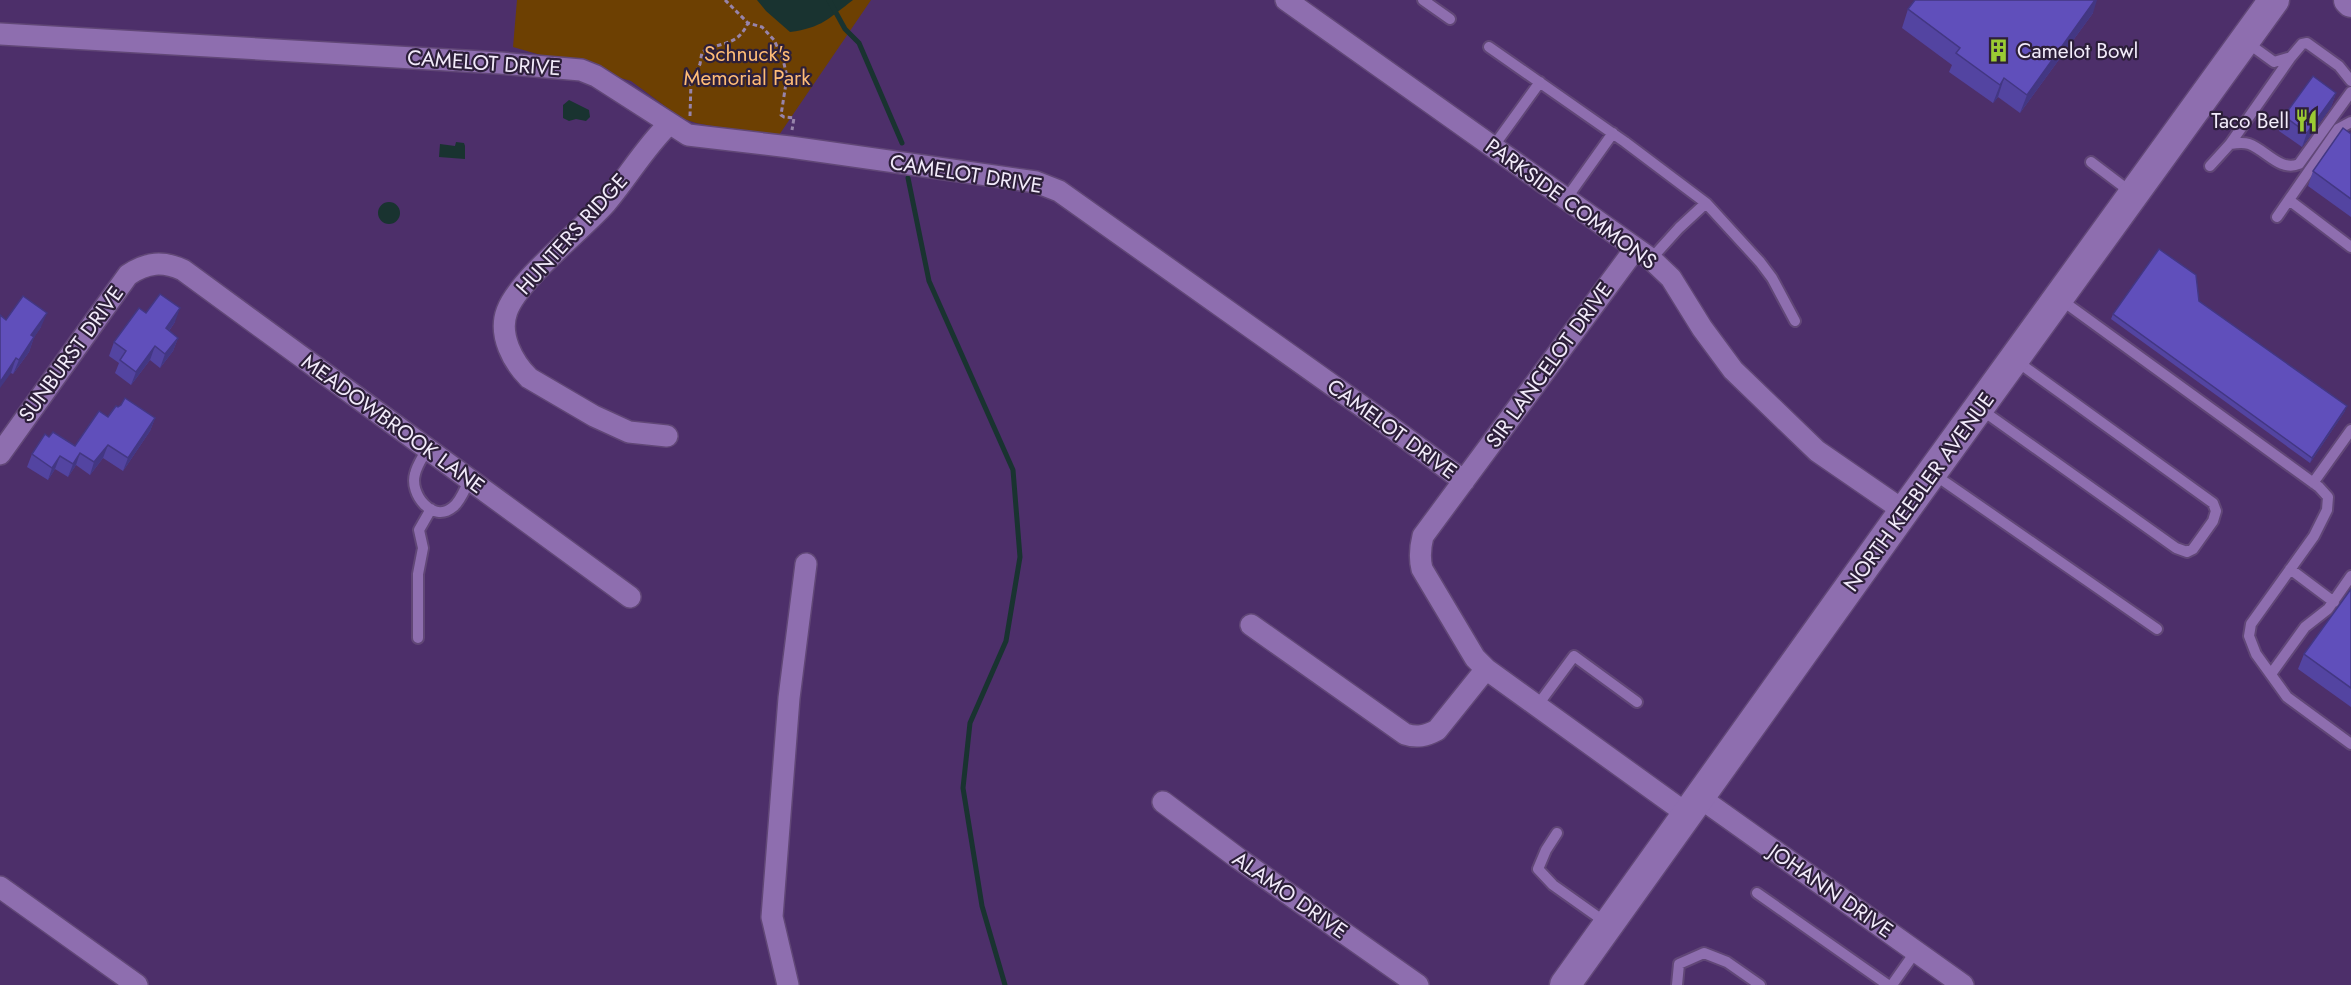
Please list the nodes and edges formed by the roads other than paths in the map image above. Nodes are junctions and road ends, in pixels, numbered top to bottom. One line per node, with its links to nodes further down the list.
1 (1287, 0): 16 (street, PARKSIDE COMMONS)
2 (1423, 0): 4 (lane)
3 (2274, 0): 6 (street, NORTH KEEBLER AVENUE)
4 (1450, 19)
5 (0, 34): 13 (street, CAMELOT DRIVE)
6 (2245, 40): 8 (lane); 19 (street, NORTH KEEBLER AVENUE)
7 (1489, 47): 10 (lane)
8 (2291, 57): 9 (lane); 15 (lane)
9 (2351, 81)
10 (1540, 82): 14 (lane); 16 (lane)
11 (2351, 92): 15 (lane)
12 (2351, 122): 21 (lane)
13 (669, 124): 32 (street, HUNTERS RIDGE); 37 (street, CAMELOT DRIVE)
14 (1613, 133): 20 (lane); 22 (lane)
15 (2230, 144): 18 (lane)
16 (1493, 147): 20 (street, PARKSIDE COMMONS)
17 (2091, 162): 19 (lane)
18 (2210, 166)
19 (2134, 195): 27 (street, NORTH KEEBLER AVENUE)
20 (1566, 199): 25 (street, PARKSIDE COMMONS)
21 (2289, 200): 23 (lane); 24 (lane)
22 (1706, 203): 25 (lane); 28 (lane)
23 (2277, 217)
24 (2351, 247)
25 (1643, 254): 37 (street, SIR LANCELOT DRIVE); 40 (street, PARKSIDE COMMONS)
26 (150, 264): 33 (street, MEADOWBROOK LANE); 34 (street, SUNBURST DRIVE)
27 (2060, 298): 29 (street, NORTH KEEBLER AVENUE); 38 (lane)
28 (1795, 321)
29 (2015, 360): 30 (street, NORTH KEEBLER AVENUE); 30 (lane)
30 (1979, 408): 35 (street, NORTH KEEBLER AVENUE)
31 (2351, 430): 38 (lane)
32 (667, 436)
33 (427, 449): 36 (street, MEADOWBROOK LANE); 39 (lane)
34 (0, 454)
35 (1932, 473): 40 (street, NORTH KEEBLER AVENUE); 47 (lane)
36 (470, 479): 39 (lane); 44 (street, MEADOWBROOK LANE)
37 (1464, 481): 49 (street, CAMELOT DRIVE)
38 (2313, 483): 42 (lane)
39 (430, 510): 48 (lane)
40 (1904, 511): 55 (street, NORTH KEEBLER AVENUE)
41 (806, 564): 62 (street)
42 (2290, 568): 45 (lane); 50 (lane)
43 (2351, 576): 45 (lane)
44 (630, 597)
45 (2334, 602): 50 (lane)
46 (1251, 625): 49 (street)
47 (2157, 629)
48 (418, 638)
49 (1486, 669): 52 (street, CAMELOT DRIVE)
50 (2271, 674): 53 (lane)
51 (1637, 702): 52 (lane)
52 (1537, 706): 55 (street, CAMELOT DRIVE)
53 (2351, 744)
54 (1163, 802): 63 (street, ALAMO DRIVE)
55 (1693, 806): 59 (street, NORTH KEEBLER AVENUE); 60 (street, JOHANN DRIVE)
56 (1557, 833): 59 (lane)
57 (0, 887): 61 (street)
58 (1757, 893): 67 (lane)
59 (1608, 924): 64 (street, NORTH KEEBLER AVENUE)
60 (1916, 951): 67 (lane); 68 (street, JOHANN DRIVE)
61 (137, 985)
62 (788, 985)
63 (1418, 985)
64 (1565, 985)
65 (1677, 985): 66 (lane)
66 (1760, 985)
67 (1890, 985)
68 (1964, 985)

